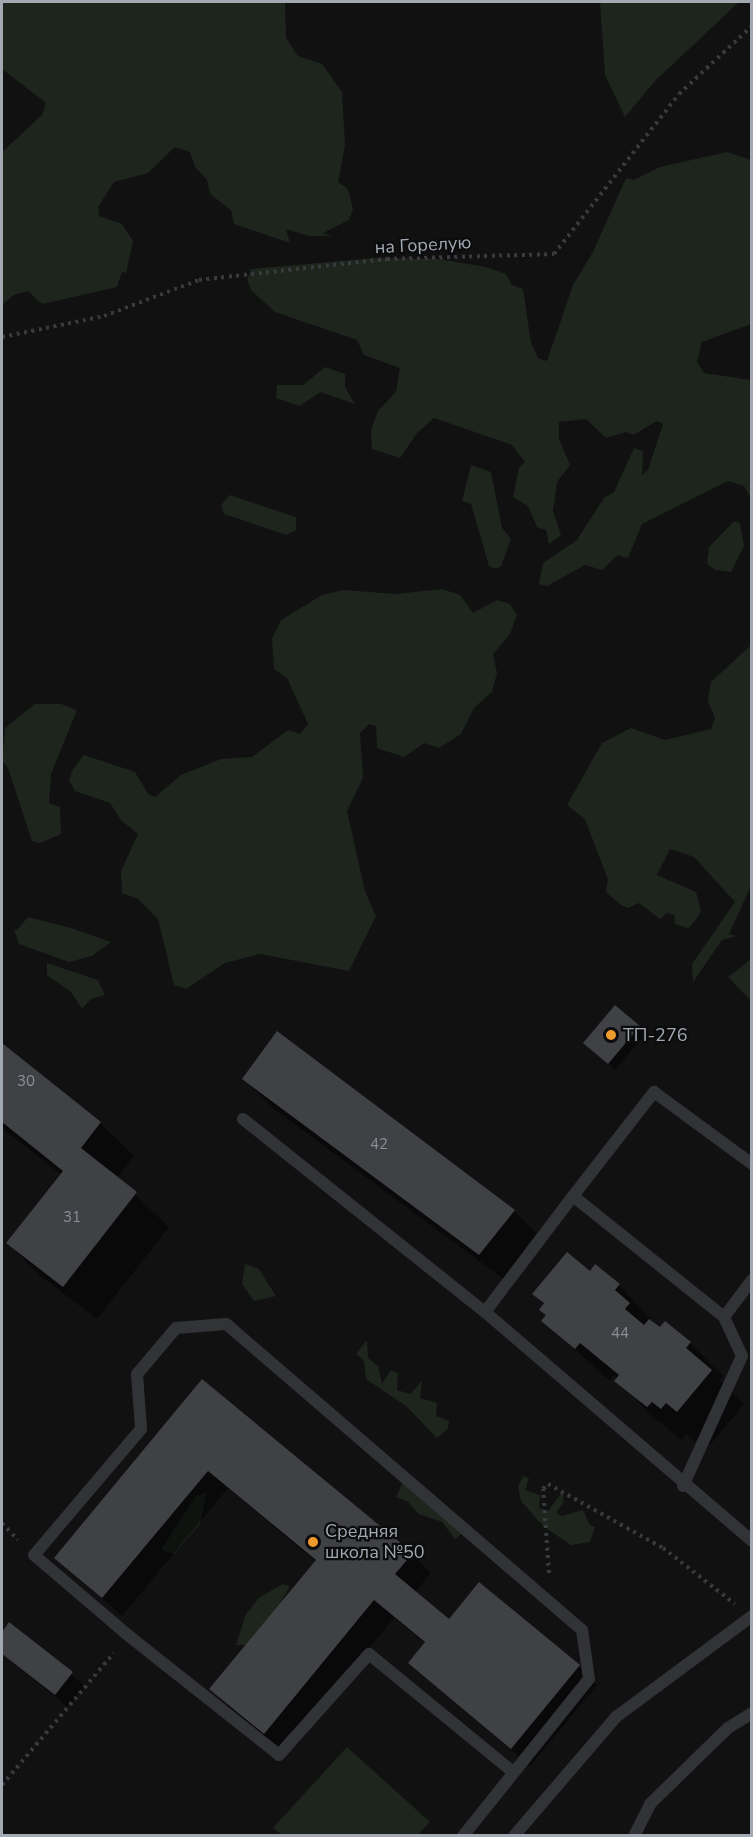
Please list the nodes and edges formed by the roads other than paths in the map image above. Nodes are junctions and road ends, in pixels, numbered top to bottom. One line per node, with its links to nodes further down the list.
1 (243, 1119): 5 (lane)
2 (752, 1164): 3 (lane)
3 (573, 1196): 5 (lane); 6 (lane)
4 (752, 1280): 6 (lane)
5 (485, 1312): 7 (lane)
6 (724, 1317): 7 (lane)
7 (683, 1486): 8 (lane)
8 (752, 1541)
9 (751, 1616): 13 (lane)
10 (752, 1713): 14 (lane)
11 (513, 1772): 11 (lane); 12 (lane)
12 (463, 1836)
13 (514, 1836)
14 (634, 1836)

